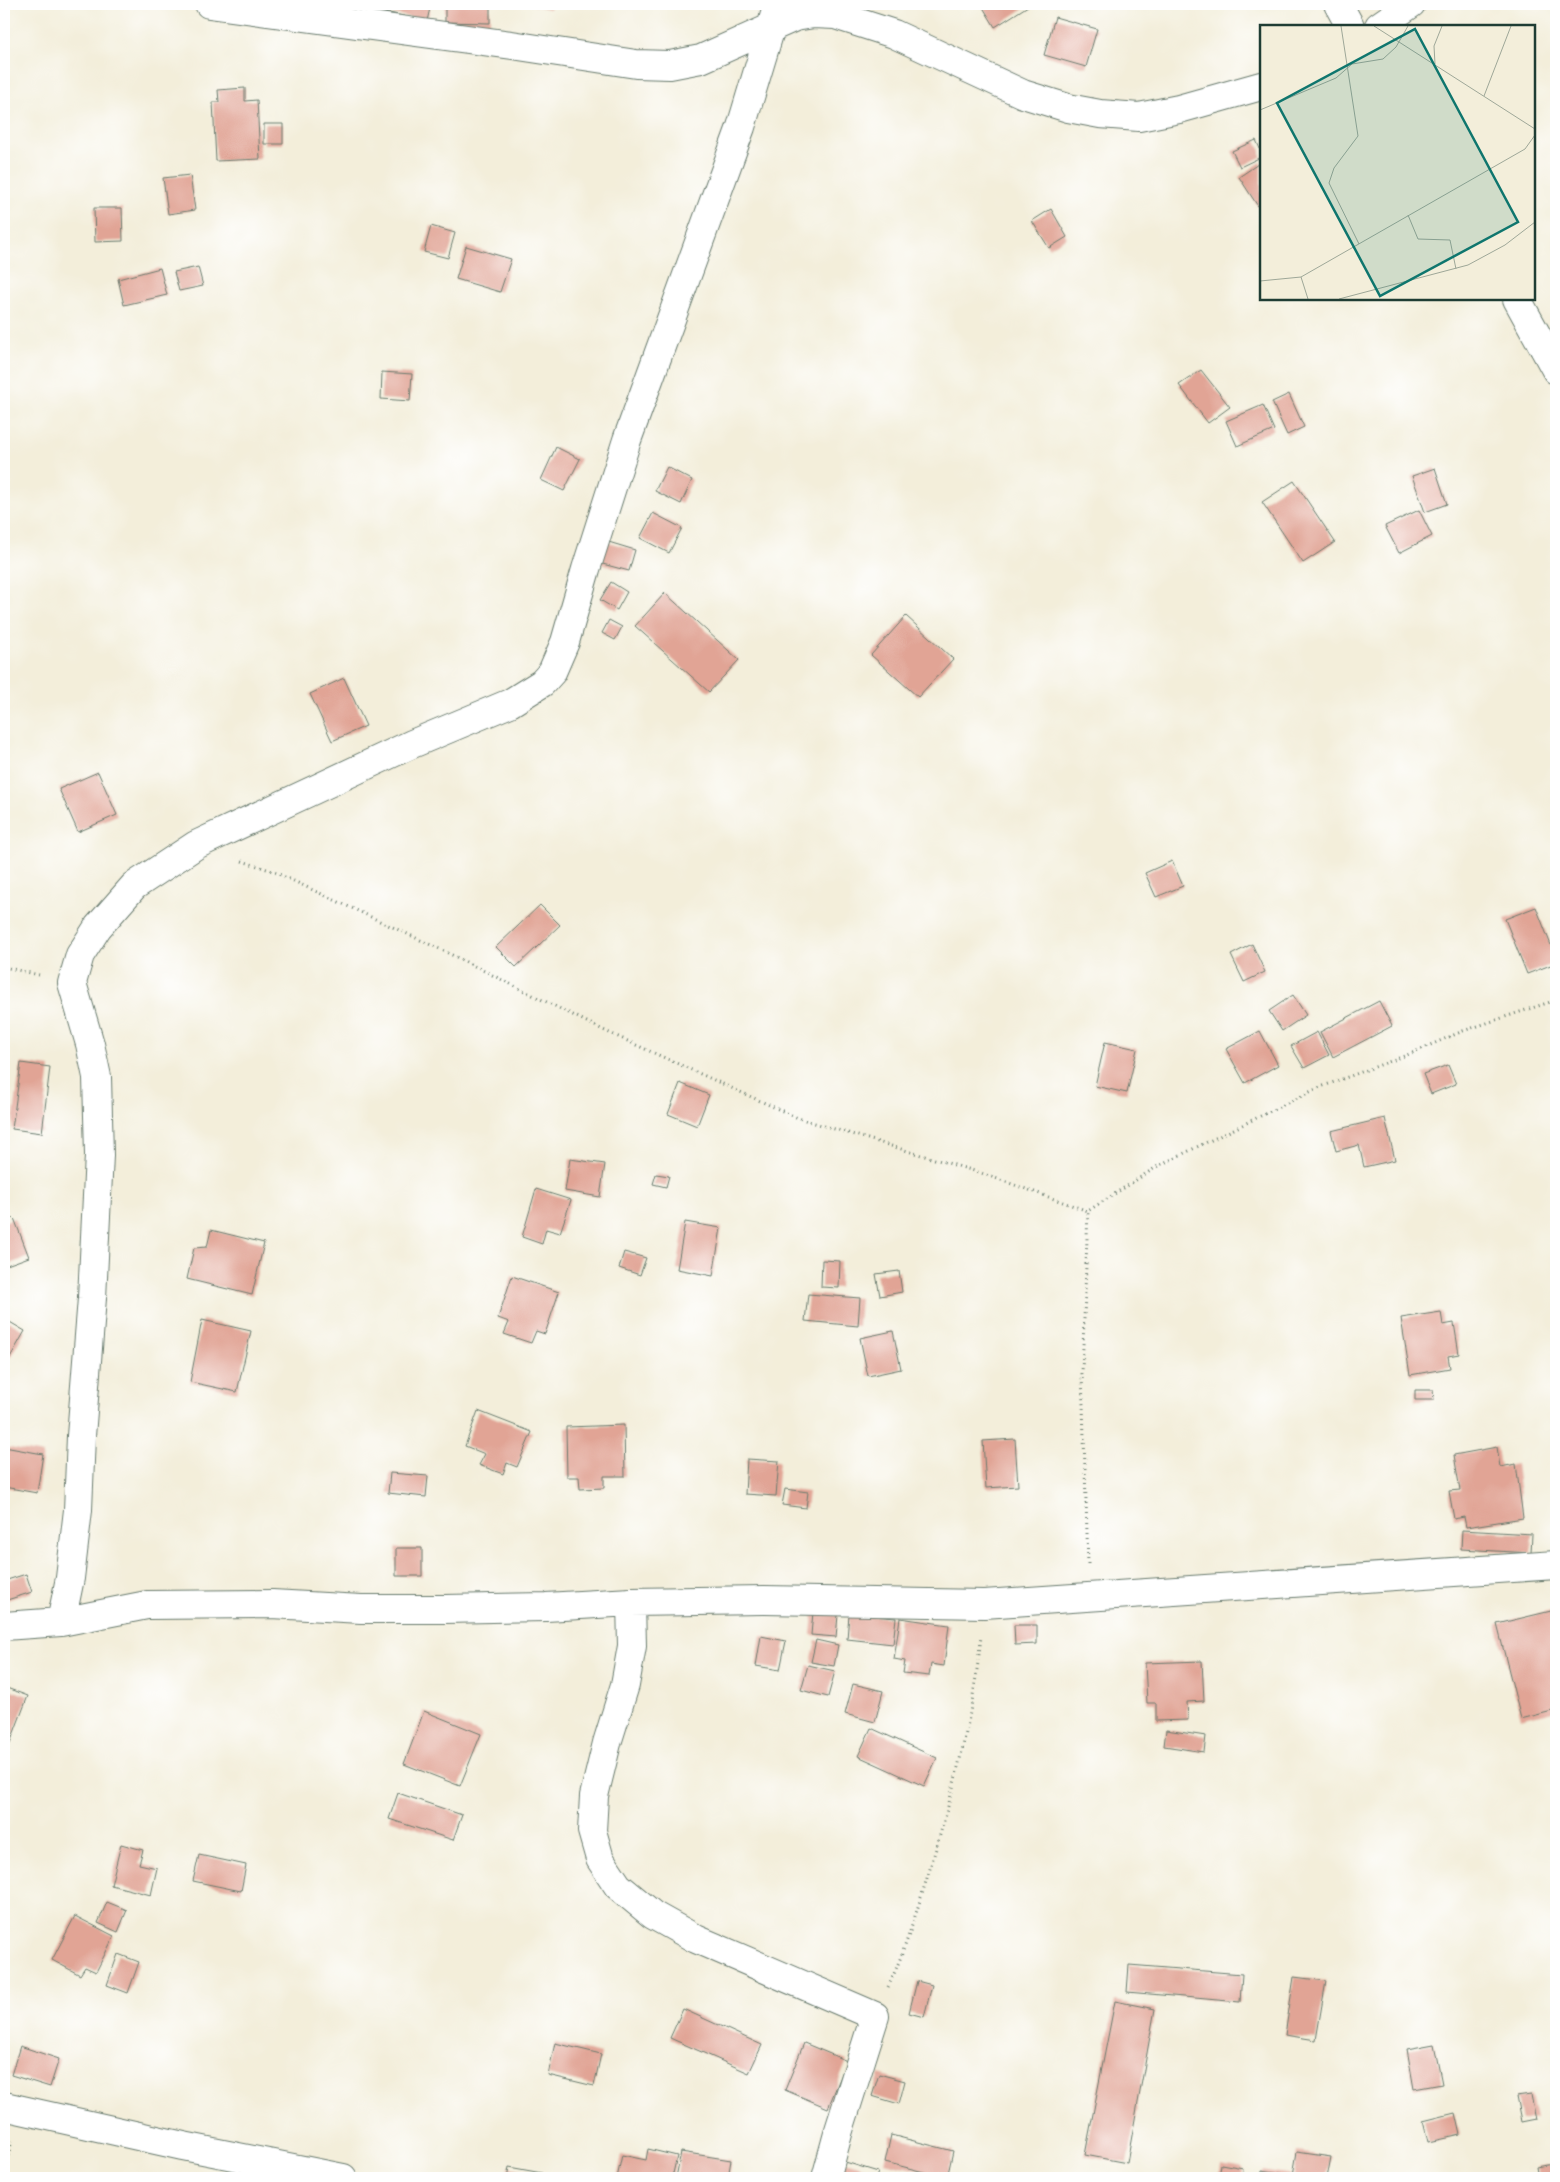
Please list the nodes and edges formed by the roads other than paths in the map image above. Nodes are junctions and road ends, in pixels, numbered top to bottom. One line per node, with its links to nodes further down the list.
1 (209, 4): 4 (street)
2 (1338, 4): 5 (street)
3 (1411, 4): 6 (street)
4 (774, 16): 7 (street); 12 (street)
5 (1349, 25)
6 (1380, 25)
7 (1260, 86)
8 (1518, 300): 9 (street)
9 (1556, 370)
10 (1556, 1565): 11 (street)
11 (631, 1602): 12 (street); 16 (street)
12 (61, 1622): 13 (street)
13 (4, 1626)
14 (4, 2106): 15 (street)
15 (343, 2178)
16 (826, 2178)

